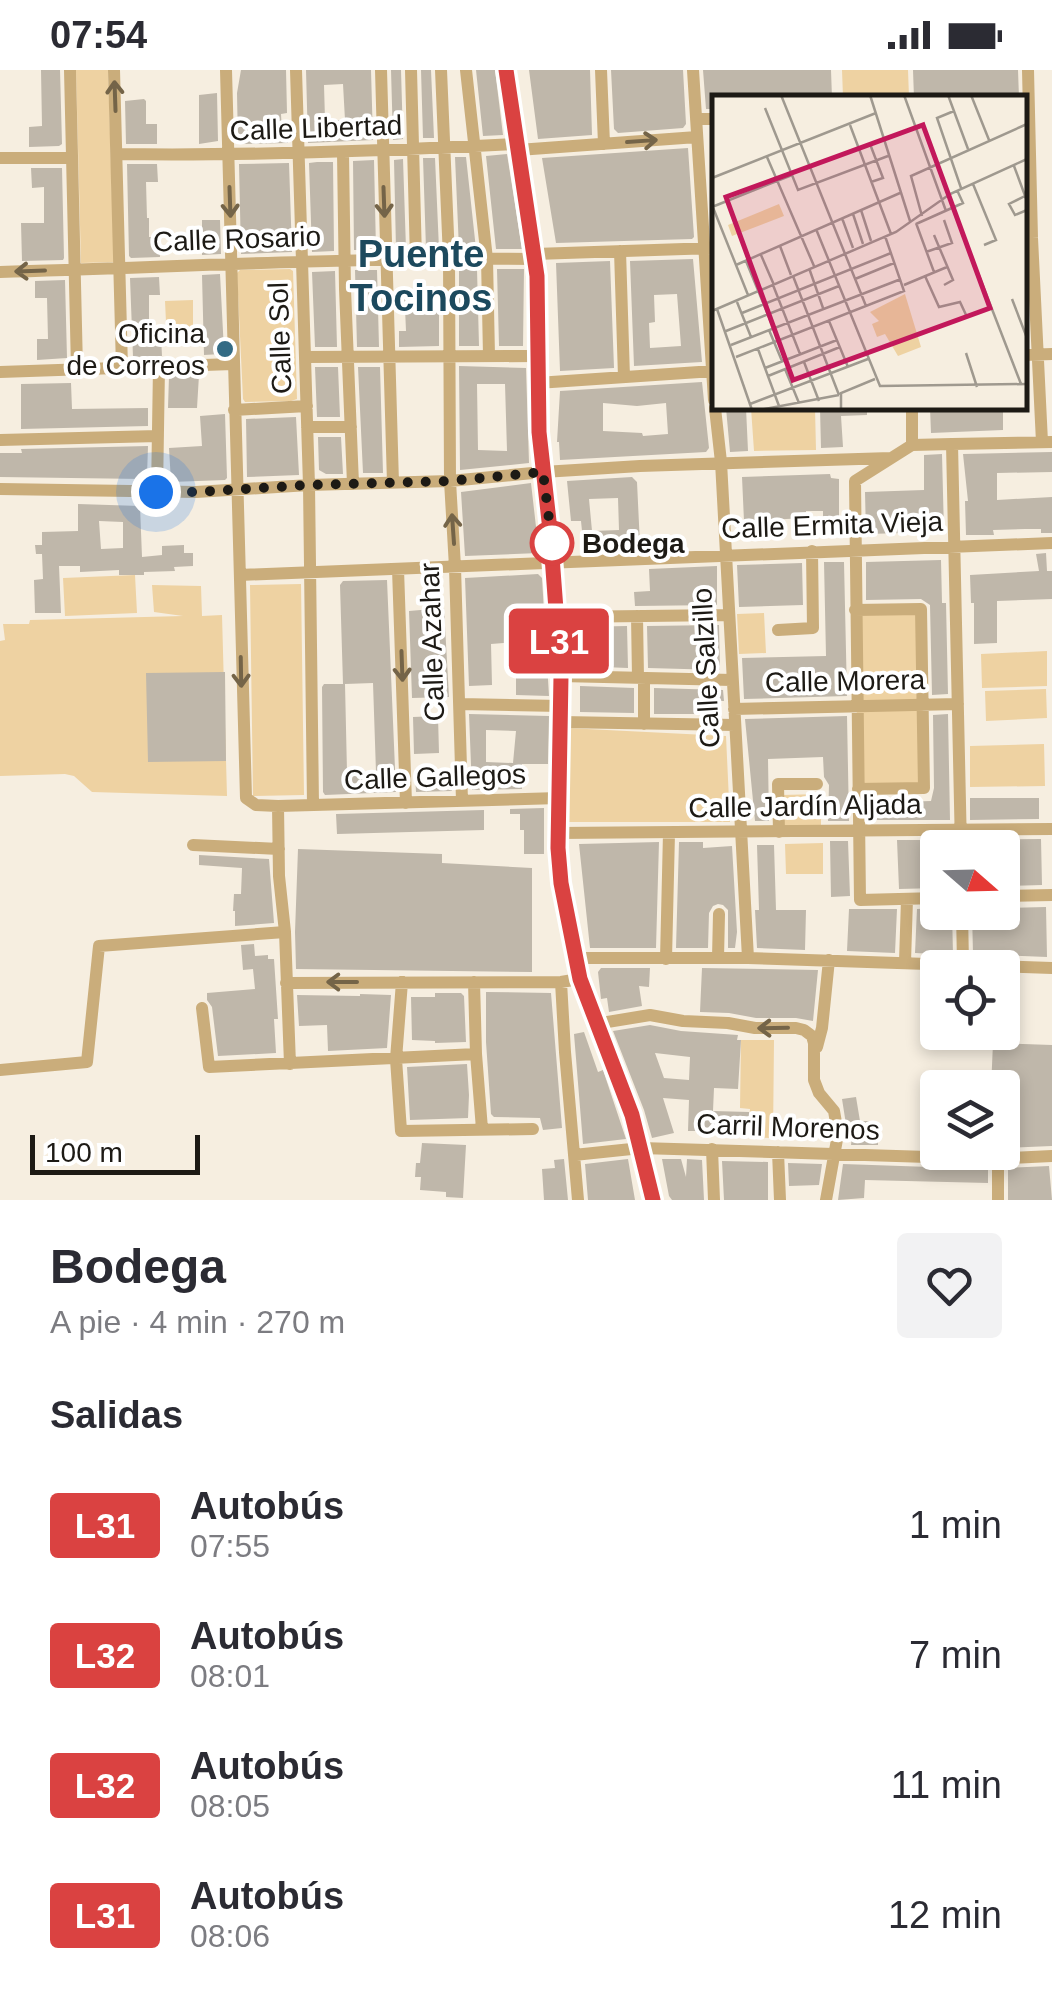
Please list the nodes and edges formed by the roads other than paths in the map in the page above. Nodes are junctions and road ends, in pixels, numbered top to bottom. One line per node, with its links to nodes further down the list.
1 (70, 70): 28 (street)
2 (114, 70): 24 (street, one-way to 2)
3 (226, 70): 26 (street)
4 (296, 70): 25 (street, Calle Sol)
5 (382, 70): 23 (street)
6 (411, 70): 21 (street)
7 (441, 70): 20 (street, Calle Azahar)
8 (466, 70): 18 (street)
9 (506, 70): 19 (main road)
10 (600, 70): 17 (street)
11 (693, 70): 15 (street)
12 (1028, 70): 13 (street)
13 (1027, 95)
14 (712, 118): 15 (street)
15 (696, 119): 16 (street)
16 (697, 137): 17 (street, Calle Libertad, one-way to 16); 31 (street)
17 (604, 144): 19 (street, Calle Libertad)
18 (474, 146): 19 (street, Calle Libertad); 20 (street, Calle Libertad); 35 (street)
19 (517, 147): 33 (main road)
20 (444, 148): 21 (street, Calle Libertad); 34 (street, Calle Azahar)
21 (413, 150): 23 (street, Calle Libertad); 36 (street)
22 (343, 152): 23 (street, Calle Libertad); 25 (street, Calle Libertad); 37 (street)
23 (382, 152): 38 (street, one-way to 38)
24 (117, 154): 26 (street, Calle Libertad); 41 (street)
25 (298, 154): 26 (street, Calle Libertad); 39 (street, Calle Sol)
26 (228, 156): 40 (street, one-way to 40)
27 (0, 158): 28 (street)
28 (72, 158): 42 (street)
29 (1027, 175): 30 (street)
30 (1028, 238): 45 (street)
31 (709, 248): 32 (street, Calle Rosario); 44 (street)
32 (620, 251): 33 (street, Calle Rosario); 59 (street)
33 (535, 256): 35 (street, Calle Rosario); 48 (main road)
34 (449, 258): 35 (street, Calle Rosario); 36 (street, Calle Rosario); 46 (street, Calle Azahar)
35 (487, 258): 47 (street)
36 (416, 259): 38 (street, Calle Rosario)
37 (345, 260): 38 (street, Calle Rosario); 39 (street, Calle Rosario); 50 (street)
38 (386, 260): 51 (street)
39 (302, 261): 40 (street, Calle Rosario); 49 (street, Calle Sol)
40 (232, 264): 41 (street, Calle Rosario); 52 (street)
41 (120, 268): 42 (street, Calle Rosario); 54 (street)
42 (74, 270): 43 (street, Calle Rosario, one-way to 43); 55 (street)
43 (0, 272)
44 (712, 340)
45 (1038, 354): 58 (street)
46 (448, 356): 47 (street); 51 (street); 75 (street, Calle Azahar)
47 (489, 356): 48 (street)
48 (537, 356): 60 (main road)
49 (304, 357): 50 (street); 61 (street, Calle Sol)
50 (348, 357): 51 (street); 66 (street)
51 (388, 357): 76 (street)
52 (234, 364): 53 (street); 62 (street)
53 (159, 367): 54 (street); 67 (street)
54 (122, 368): 55 (street)
55 (77, 369): 57 (street)
56 (712, 371): 59 (street)
57 (0, 372)
58 (1045, 375): 69 (street)
59 (624, 377): 60 (street)
60 (537, 383): 74 (main road)
61 (307, 406): 62 (street); 65 (street, Calle Sol)
62 (234, 410): 80 (street)
63 (715, 410): 73 (street, Calle Salzillo)
64 (912, 410): 70 (street)
65 (307, 426): 66 (street); 78 (street, Calle Sol)
66 (351, 426): 77 (street)
67 (158, 436): 68 (street); 81 (street)
68 (0, 440)
69 (1047, 442): 71 (street)
70 (912, 444): 71 (street); 72 (street)
71 (952, 444): 83 (street)
72 (891, 458): 73 (street); 84 (street)
73 (720, 462): 74 (street); 86 (street, Calle Salzillo)
74 (543, 472): 75 (street); 87 (main road)
75 (450, 481): 76 (street); 88 (street, Calle Azahar, one-way to 75)
76 (393, 482): 77 (street)
77 (353, 484): 78 (street)
78 (309, 485): 80 (street); 90 (street, Calle Sol)
79 (0, 489): 81 (street)
80 (238, 490): 81 (street); 91 (street)
81 (156, 492)
82 (1052, 544): 83 (street, Calle Ermita Vieja)
83 (954, 546): 84 (street, Calle Ermita Vieja); 102 (street)
84 (854, 550): 85 (street, Calle Ermita Vieja); 92 (street)
85 (812, 552): 86 (street, Calle Ermita Vieja); 96 (street)
86 (725, 554): 87 (street, Calle Ermita Vieja); 93 (street, Calle Salzillo)
87 (553, 562): 88 (street, Calle Ermita Vieja); 95 (main road)
88 (455, 567): 89 (street, Calle Ermita Vieja); 100 (street, Calle Azahar)
89 (398, 569): 90 (street, Calle Ermita Vieja); 112 (street, one-way to 112)
90 (309, 572): 91 (street, Calle Ermita Vieja); 114 (street, Calle Sol)
91 (240, 575): 113 (street, one-way to 113)
92 (855, 610): 101 (street); 103 (street)
93 (729, 615): 94 (street); 99 (street, Calle Salzillo)
94 (637, 616): 95 (street); 98 (street)
95 (558, 617): 97 (main road)
96 (778, 630)
97 (561, 676): 98 (street); 105 (main road)
98 (641, 678): 99 (street); 106 (street)
99 (732, 680): 104 (street, Calle Salzillo)
100 (460, 704): 105 (street); 111 (street, Calle Azahar)
101 (922, 704): 102 (street, Calle Morera); 103 (street, Calle Morera); 109 (street)
102 (958, 704): 116 (street)
103 (857, 706): 104 (street, Calle Morera); 109 (street)
104 (734, 709): 107 (street, Calle Salzillo)
105 (561, 714): 106 (street); 110 (main road)
106 (644, 724): 107 (street)
107 (734, 725): 123 (street, Calle Salzillo)
108 (816, 784): 122 (street)
109 (858, 789): 117 (street)
110 (558, 798): 111 (street, Calle Gallegos); 120 (main road)
111 (462, 801): 112 (street, Calle Gallegos)
112 (406, 803): 114 (street, Calle Gallegos)
113 (278, 806): 114 (street, Calle Gallegos); 125 (street)
114 (313, 806)
115 (920, 830): 117 (street, Calle Jardín Aljada)
116 (961, 830)
117 (858, 831): 122 (street, Calle Jardín Aljada); 128 (street)
118 (1020, 831): 119 (street, Calle Jardín Aljada)
119 (1052, 831)
120 (558, 832): 121 (street, Calle Jardín Aljada); 132 (main road)
121 (670, 832): 123 (street, Calle Jardín Aljada); 135 (street)
122 (779, 832): 123 (street, Calle Jardín Aljada)
123 (740, 833): 134 (street, Calle Salzillo)
124 (192, 845): 125 (street)
125 (279, 849): 131 (street)
126 (1052, 894): 127 (street)
127 (1020, 895)
128 (907, 898): 129 (street); 137 (street)
129 (920, 898)
130 (719, 914): 133 (street)
131 (285, 932): 145 (street); 152 (street)
132 (575, 958): 135 (street); 141 (main road)
133 (718, 958): 134 (street); 135 (street)
134 (748, 958): 136 (street)
135 (666, 959)
136 (829, 960): 137 (street); 149 (street)
137 (905, 962): 138 (street)
138 (920, 963)
139 (1020, 967): 140 (street)
140 (1052, 968)
141 (580, 979): 144 (street); 147 (main road)
142 (402, 982): 143 (street); 145 (street, one-way to 145); 150 (street)
143 (474, 982): 144 (street); 148 (street)
144 (561, 982): 158 (street)
145 (286, 983): 151 (street)
146 (202, 1008): 151 (street)
147 (595, 1024): 149 (street, one-way to 147); 155 (main road)
148 (476, 1054): 150 (street); 153 (street)
149 (816, 1055): 159 (street)
150 (396, 1059): 151 (street); 153 (street)
151 (290, 1064)
152 (0, 1070)
153 (482, 1128): 154 (street)
154 (532, 1129)
155 (642, 1148): 156 (street, Carril Morenos); 158 (street, Carril Morenos); 165 (main road)
156 (712, 1149): 157 (street, Carril Morenos); 166 (street)
157 (778, 1152): 159 (street, Carril Morenos); 167 (street)
158 (574, 1155): 164 (street)
159 (836, 1155): 161 (street, Carril Morenos); 168 (street)
160 (1052, 1156): 162 (street, Carril Morenos)
161 (920, 1157)
162 (1020, 1157)
163 (998, 1170): 169 (street)
164 (578, 1200)
165 (653, 1200)
166 (714, 1200)
167 (780, 1200)
168 (826, 1200)
169 (998, 1200)

